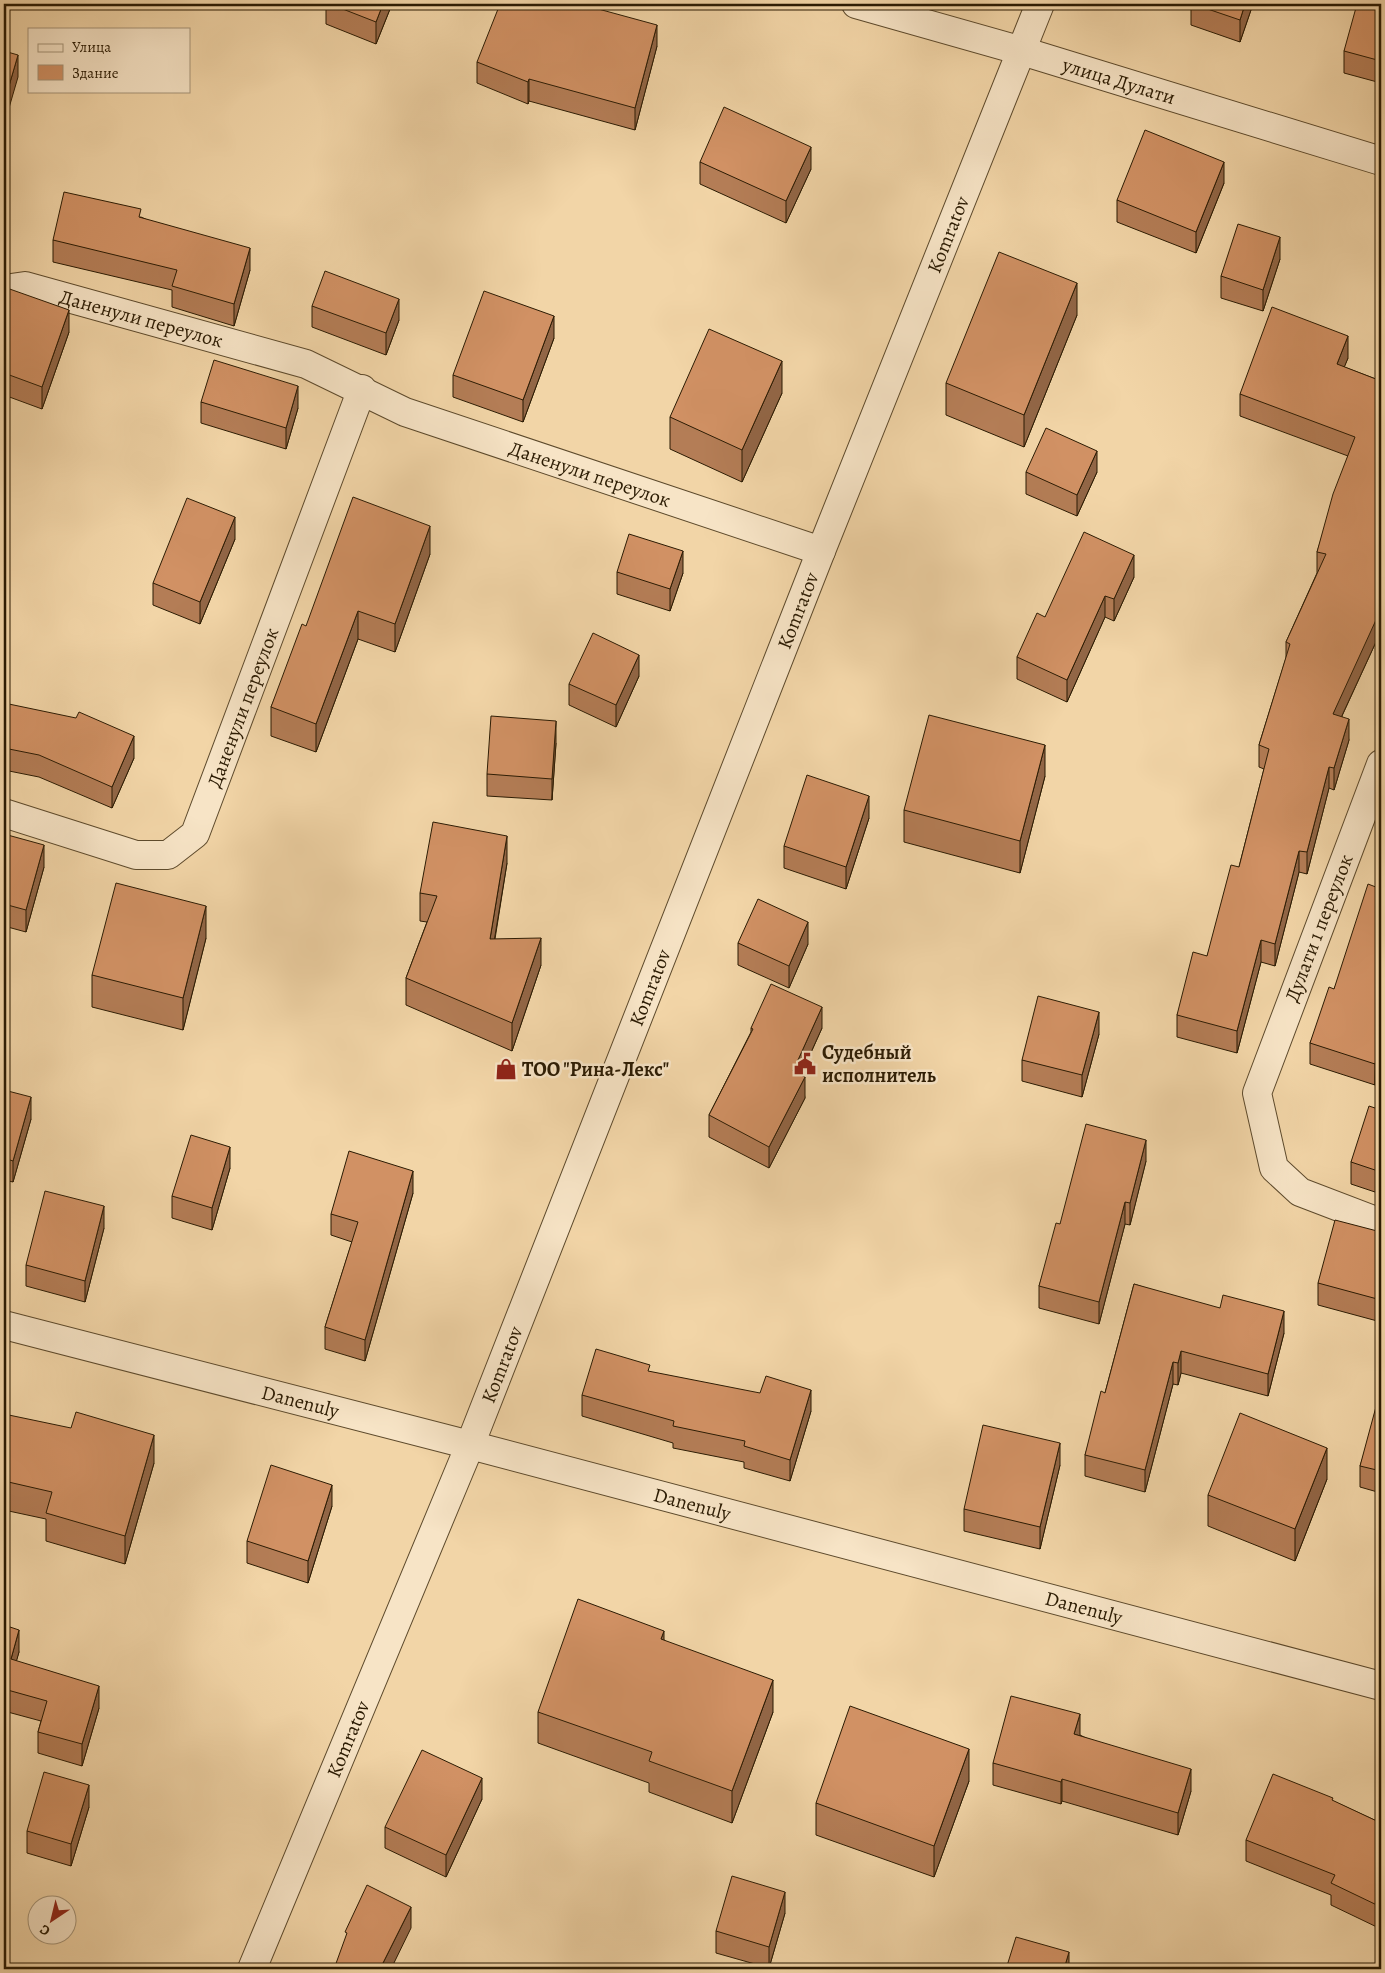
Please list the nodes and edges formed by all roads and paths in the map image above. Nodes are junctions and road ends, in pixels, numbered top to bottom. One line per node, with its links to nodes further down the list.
1 (856, 4): 3 (street, улица Дулати)
2 (1040, 4): 3 (street, Komratov)
3 (1022, 51): 4 (street, улица Дулати); 7 (street, Komratov)
4 (1381, 161)
5 (4, 289): 6 (street, Даненули переулок)
6 (362, 390): 7 (street, Даненули переулок); 9 (street, Даненули переулок)
7 (821, 551): 12 (street, Komratov)
8 (1381, 764): 10 (street, Дулати 1 переулок)
9 (4, 813)
10 (1381, 1223)
11 (4, 1325): 12 (street, Danenuly)
12 (470, 1445): 13 (street, Danenuly); 14 (street, Komratov)
13 (1381, 1686)
14 (252, 1969)

